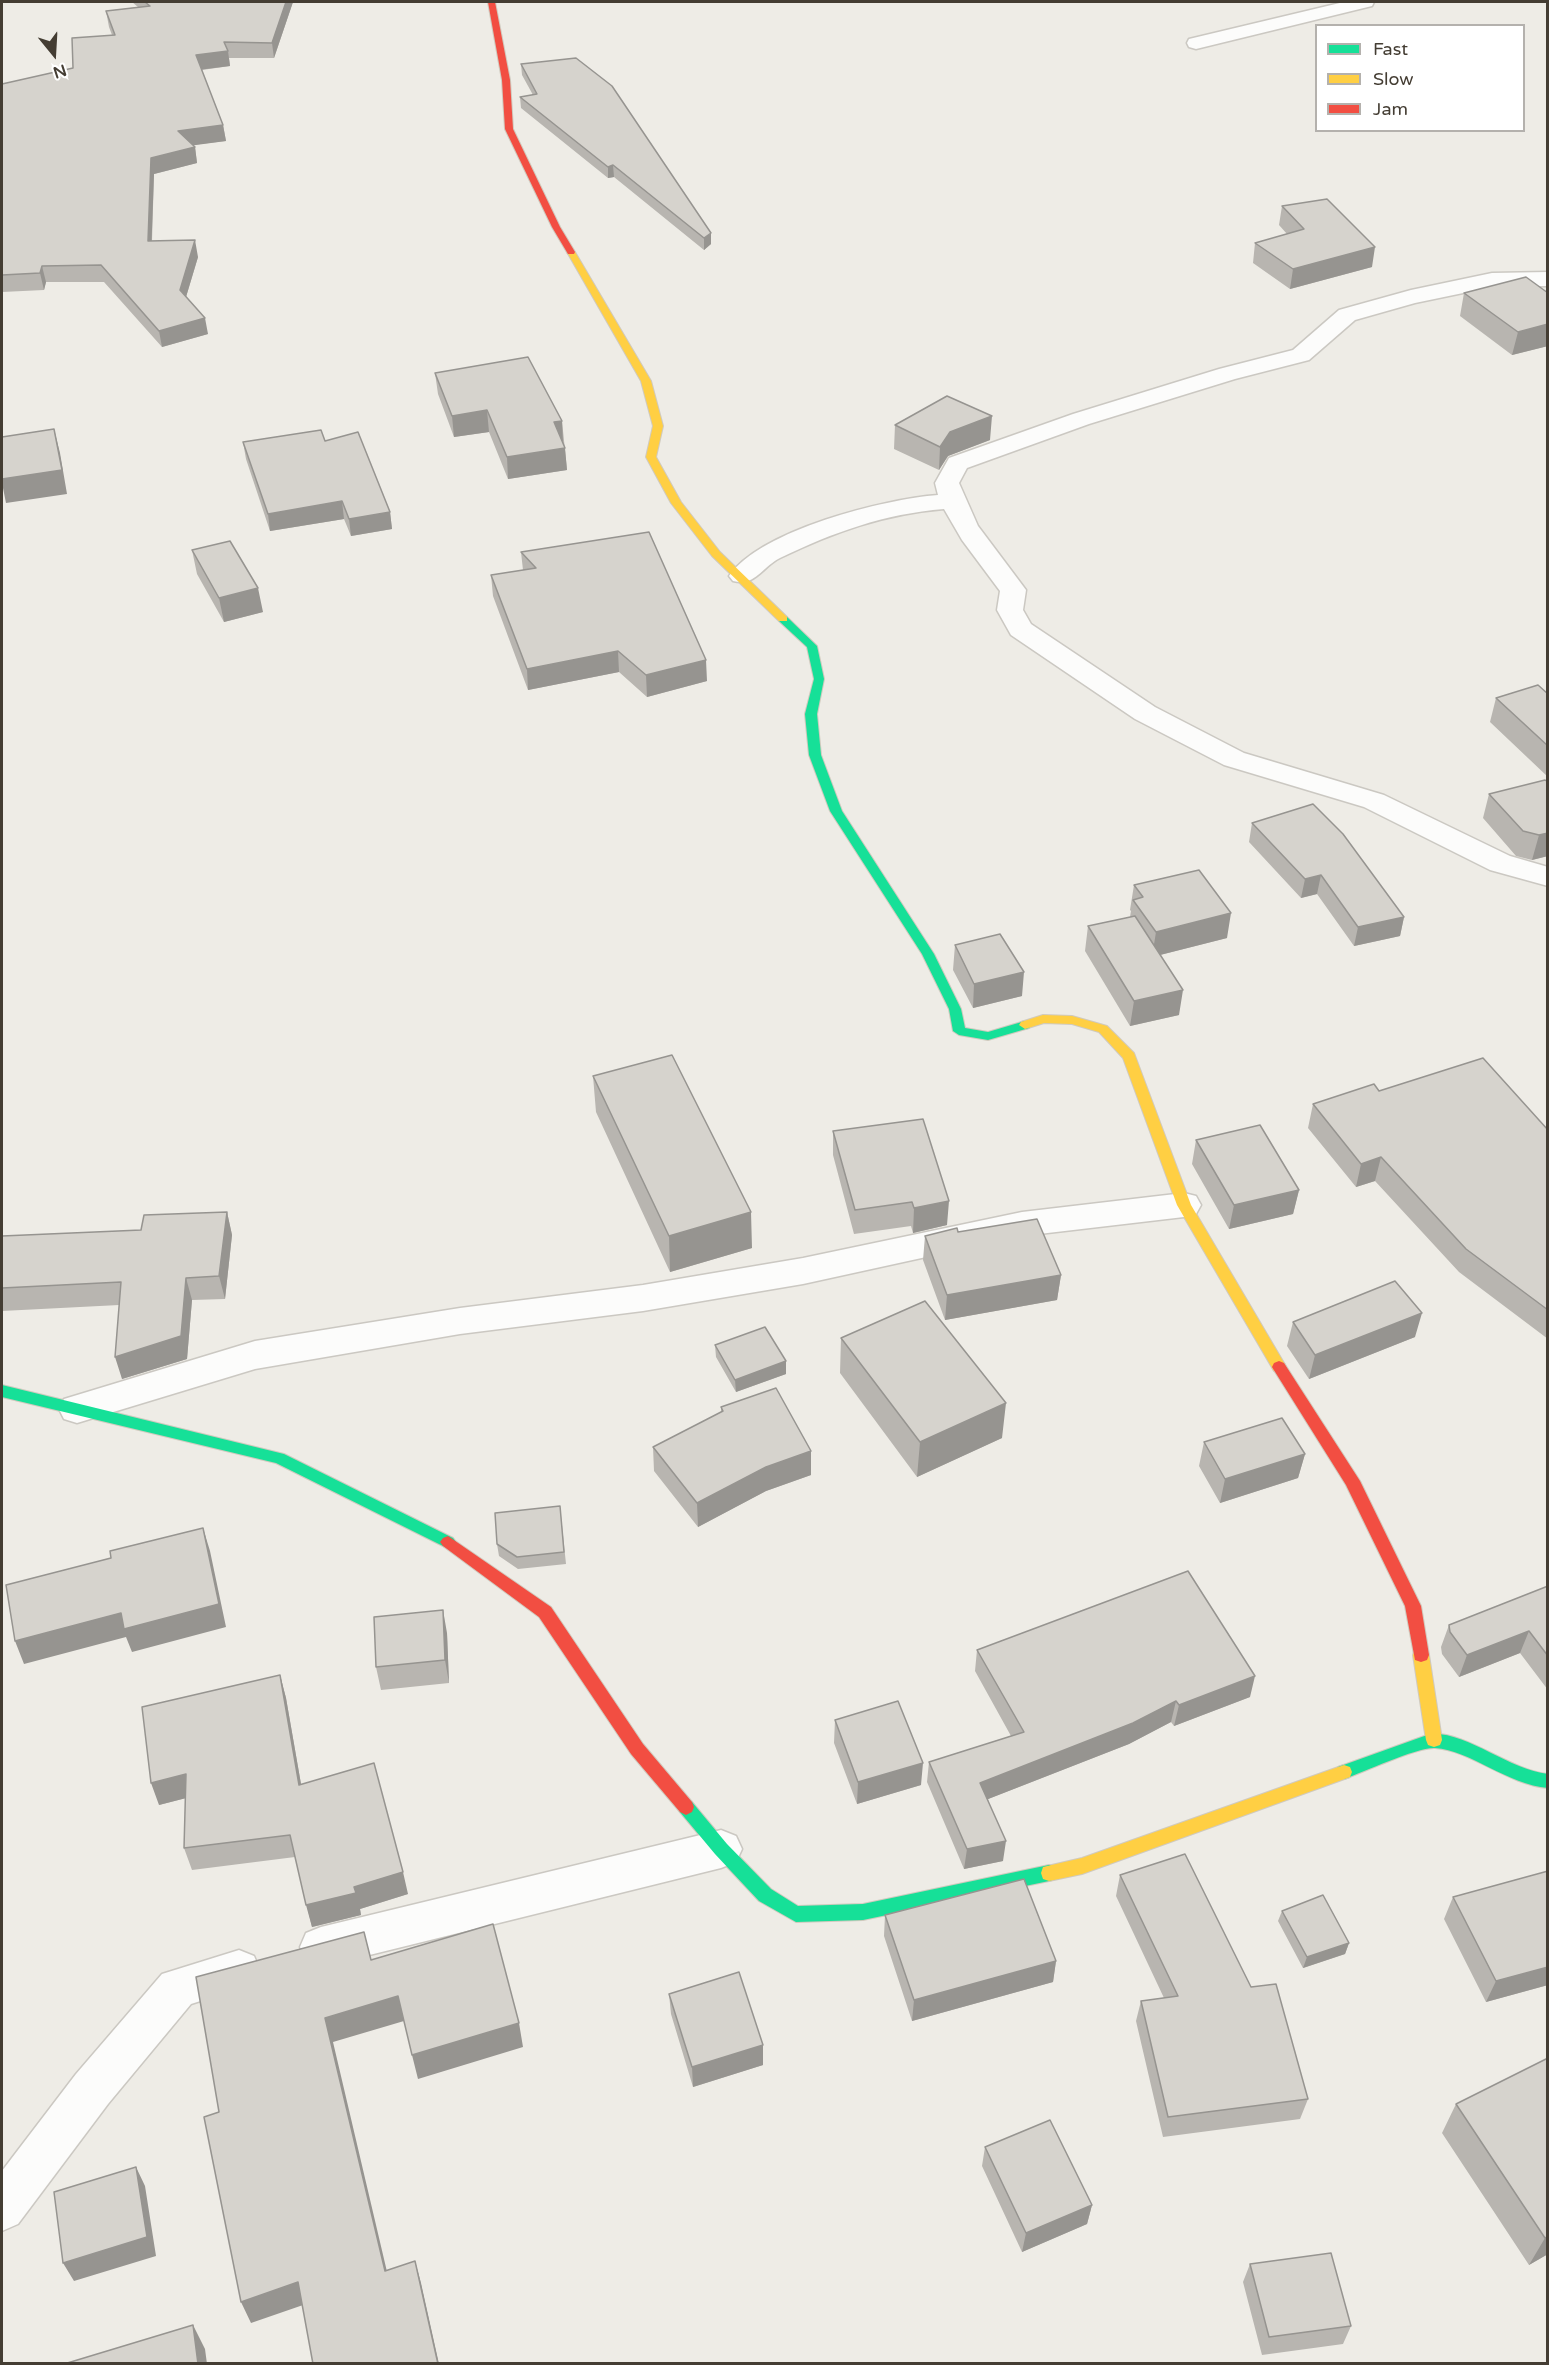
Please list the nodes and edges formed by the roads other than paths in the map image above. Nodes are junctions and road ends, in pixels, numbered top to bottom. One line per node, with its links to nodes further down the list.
1 (491, 2): 6 (street)
2 (1365, 2): 3 (street)
3 (1196, 43)
4 (1548, 279): 5 (street)
5 (951, 501): 6 (street); 7 (street)
6 (742, 576): 8 (street)
7 (1548, 877)
8 (1184, 1205): 10 (street); 11 (street)
9 (2, 1391): 10 (street)
10 (77, 1409): 13 (street)
11 (1434, 1740): 12 (street); 13 (street)
12 (1548, 1781)
13 (721, 1849): 14 (street)
14 (2, 2208)

